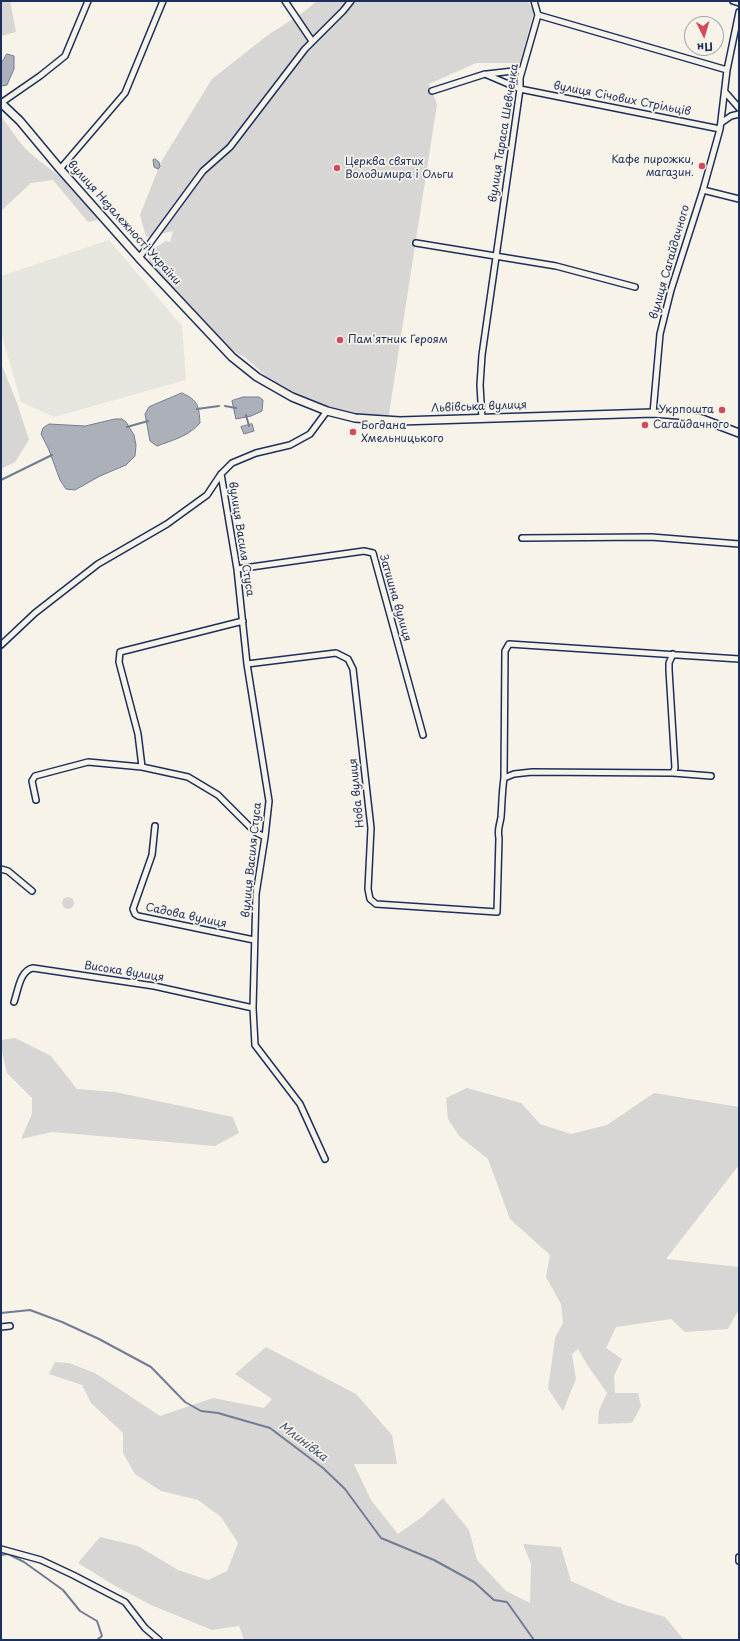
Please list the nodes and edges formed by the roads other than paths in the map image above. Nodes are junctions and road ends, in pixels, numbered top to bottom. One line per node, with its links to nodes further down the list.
1 (88, 1): 17 (street)
2 (163, 1): 21 (street)
3 (285, 1): 10 (street)
4 (351, 1): 10 (street)
5 (534, 1): 9 (street)
6 (733, 1): 7 (street)
7 (739, 3)
8 (739, 12): 12 (street, вулиця Сагайдачного)
9 (538, 15): 11 (street, вулиця Тараса Шевченка); 12 (street)
10 (312, 42): 26 (street)
11 (522, 70): 13 (street); 14 (street, вулиця Тараса Шевченка)
12 (727, 70): 16 (street, вулиця Сагайдачного)
13 (485, 74): 14 (street, вулиця Січових Стрільців); 15 (street)
14 (520, 89): 20 (street, вулиця Січових Стрільців); 25 (street, вулиця Тараса Шевченка)
15 (432, 91)
16 (725, 92): 18 (street); 20 (street, вулиця Сагайдачного)
17 (1, 103): 21 (main road, вулиця Незалежності України)
18 (739, 108)
19 (739, 114): 20 (street)
20 (720, 126): 22 (street, вулиця Сагайдачного)
21 (60, 169): 26 (main road, вулиця Незалежності України)
22 (703, 190): 23 (street); 30 (street, вулиця Сагайдачного)
23 (739, 199)
24 (416, 243): 25 (street)
25 (496, 256): 27 (street); 31 (street, вулиця Тараса Шевченка)
26 (139, 258): 28 (main road, вулиця Незалежності України)
27 (635, 287)
28 (232, 357): 29 (main road, Львівська вулиця)
29 (327, 411): 31 (main road, Львівська вулиця); 33 (street)
30 (653, 413): 31 (main road, Львівська вулиця); 32 (main road, Львівська вулиця)
31 (482, 419)
32 (739, 433)
33 (221, 474): 36 (street, вулиця Василя Стуса); 38 (street)
34 (522, 538): 35 (street)
35 (739, 544)
36 (237, 569): 37 (street, вулиця Василя Стуса); 42 (street, Затишна вулиця)
37 (243, 621): 41 (street, вулиця Василя Стуса); 43 (street)
38 (1, 645)
39 (673, 654): 40 (street); 44 (street); 46 (street)
40 (739, 659)
41 (247, 664): 46 (street, Нова вулиця); 49 (street, вулиця Василя Стуса)
42 (423, 735)
43 (142, 767): 47 (street); 49 (street)
44 (673, 773): 45 (street); 46 (street)
45 (711, 776)
46 (504, 778)
47 (36, 800)
48 (154, 826): 52 (street, Садова вулиця)
49 (265, 837): 52 (street, вулиця Василя Стуса)
50 (1, 869): 51 (street)
51 (32, 891)
52 (254, 940): 54 (street, вулиця Василя Стуса)
53 (14, 1002): 54 (street, Висока вулиця)
54 (253, 1008): 55 (street, вулиця Василя Стуса)
55 (325, 1159)
56 (10, 1326): 57 (street)
57 (1, 1327)
58 (1, 1549): 61 (street)
59 (739, 1556): 60 (street)
60 (739, 1561)
61 (159, 1640)

